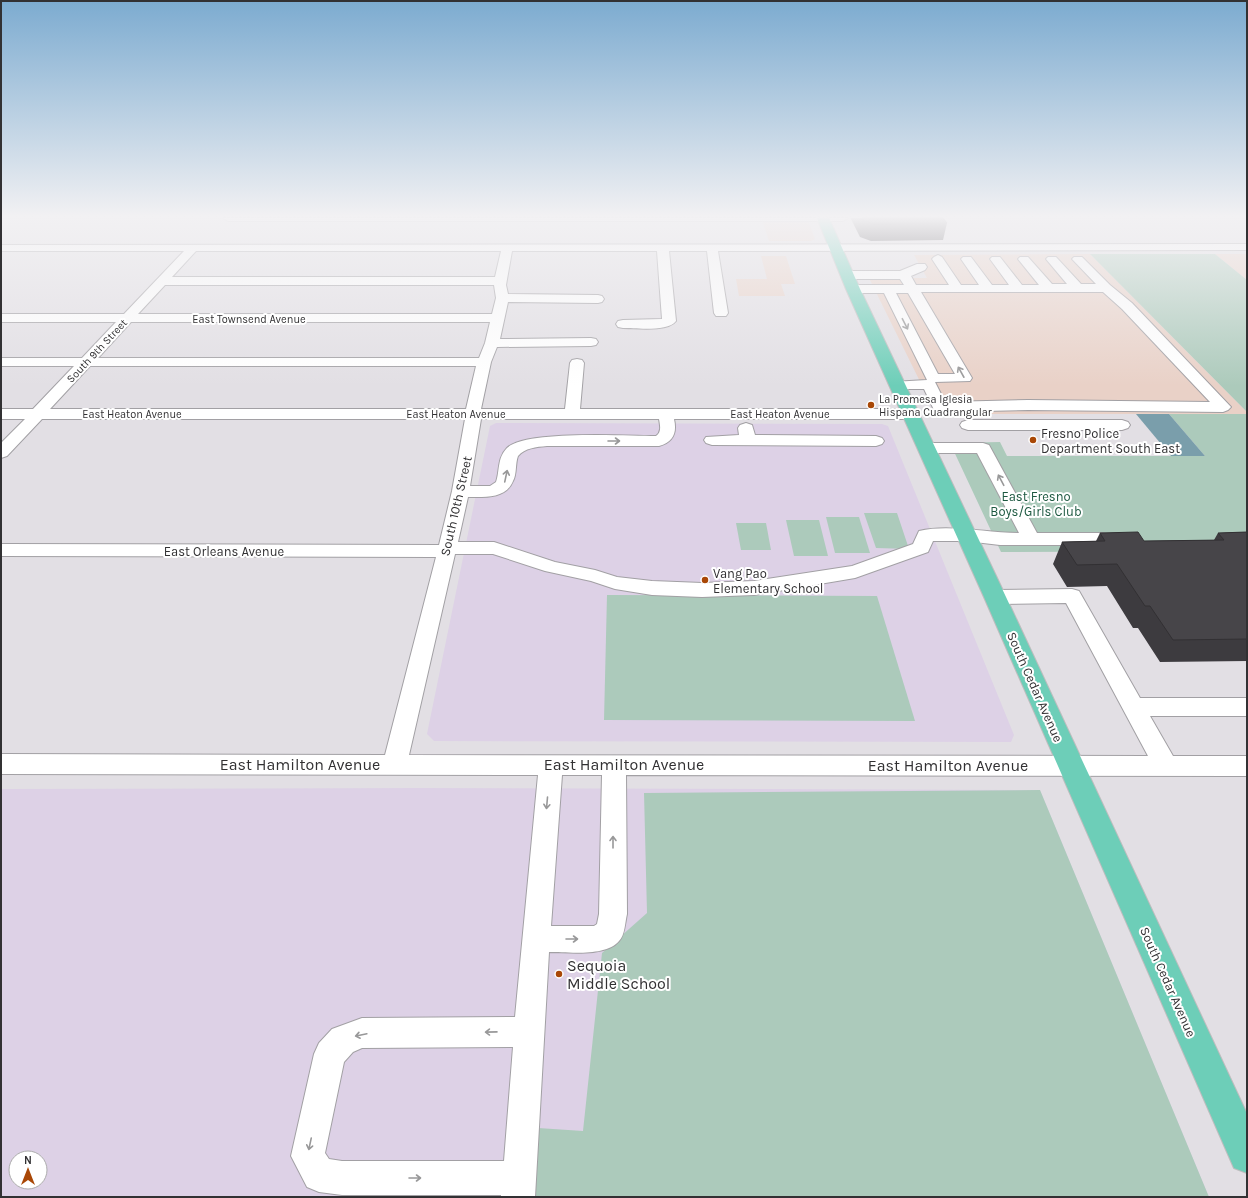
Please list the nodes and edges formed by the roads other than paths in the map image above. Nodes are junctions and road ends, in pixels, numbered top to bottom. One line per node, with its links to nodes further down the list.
1 (169, 274): 15 (street, South 9th Street)
2 (503, 274): 25 (street, South 10th Street)
3 (668, 274): 31 (street)
4 (716, 274): 27 (street)
5 (851, 274): 13 (street)
6 (901, 274): 14 (street)
7 (950, 274): 16 (street)
8 (977, 274): 17 (street)
9 (1007, 274): 18 (street)
10 (1036, 274): 19 (street)
11 (1065, 274): 20 (street)
12 (1092, 274): 21 (street)
13 (847, 275): 22 (main road, South Cedar Avenue)
14 (904, 275): 24 (street)
15 (162, 282): 25 (street); 30 (street, South 9th Street)
16 (957, 288): 17 (street); 24 (street)
17 (988, 288): 18 (street)
18 (1018, 288): 19 (street)
19 (1048, 288): 20 (street)
20 (1077, 288): 21 (street)
21 (1106, 288): 40 (street)
22 (853, 289): 23 (street); 39 (main road, South Cedar Avenue)
23 (888, 289): 24 (street); 38 (street, one-way to 38)
24 (913, 289): 38 (street, one-way to 24)
25 (501, 290): 26 (street); 29 (street, South 10th Street)
26 (598, 299)
27 (722, 313)
28 (1, 318): 30 (street, East Townsend Avenue)
29 (497, 318): 30 (street, East Townsend Avenue); 33 (street, South 10th Street)
30 (127, 319): 35 (street, South 9th Street)
31 (623, 324)
32 (591, 342): 33 (street)
33 (492, 343): 36 (street, South 10th Street)
34 (1, 362): 35 (street)
35 (86, 362): 36 (street); 42 (street, South 9th Street)
36 (484, 362): 43 (street, South 10th Street)
37 (576, 363): 44 (street)
38 (931, 381): 39 (street); 40 (street)
39 (897, 384): 48 (main road, South Cedar Avenue)
40 (1012, 405): 49 (street)
41 (1, 414): 42 (street, East Heaton Avenue)
42 (38, 414): 43 (street, East Heaton Avenue); 57 (street, South 9th Street)
43 (473, 414): 44 (street, East Heaton Avenue); 58 (street, South 10th Street)
44 (572, 414): 45 (street, East Heaton Avenue)
45 (666, 414): 46 (street, East Heaton Avenue); 58 (street, one-way to 45)
46 (743, 414): 47 (street, East Heaton Avenue); 53 (street)
47 (831, 414): 48 (street, East Heaton Avenue); 54 (street)
48 (911, 414): 56 (main road, South Cedar Avenue)
49 (1024, 425): 50 (street); 51 (street)
50 (968, 426)
51 (1122, 426)
52 (712, 440): 53 (street)
53 (748, 440): 54 (street)
54 (840, 440): 55 (street)
55 (876, 441)
56 (926, 448): 59 (main road, South Cedar Avenue); 61 (street, one-way to 56)
57 (1, 453)
58 (461, 492): 62 (street, South 10th Street)
59 (966, 535): 61 (street); 62 (street, East Orleans Avenue); 64 (main road, South Cedar Avenue)
60 (1102, 539): 61 (street)
61 (1031, 540)
62 (447, 549): 63 (street, East Orleans Avenue); 68 (street, South 10th Street)
63 (1, 550)
64 (995, 597): 65 (street); 71 (main road, South Cedar Avenue)
65 (1133, 707): 66 (street); 72 (street)
66 (1247, 707)
67 (1, 764): 68 (street, East Hamilton Avenue)
68 (395, 764): 69 (street, East Hamilton Avenue)
69 (551, 764): 70 (street, East Hamilton Avenue); 74 (street, one-way to 74)
70 (614, 764): 71 (street, East Hamilton Avenue); 74 (street, one-way to 70)
71 (1070, 765): 72 (street, East Hamilton Avenue); 76 (main road, South Cedar Avenue)
72 (1166, 766): 73 (street, East Hamilton Avenue)
73 (1247, 766)
74 (536, 939): 75 (street)
75 (530, 1032): 77 (street); 77 (street, one-way to 77)
76 (1247, 1155)
77 (519, 1187)

